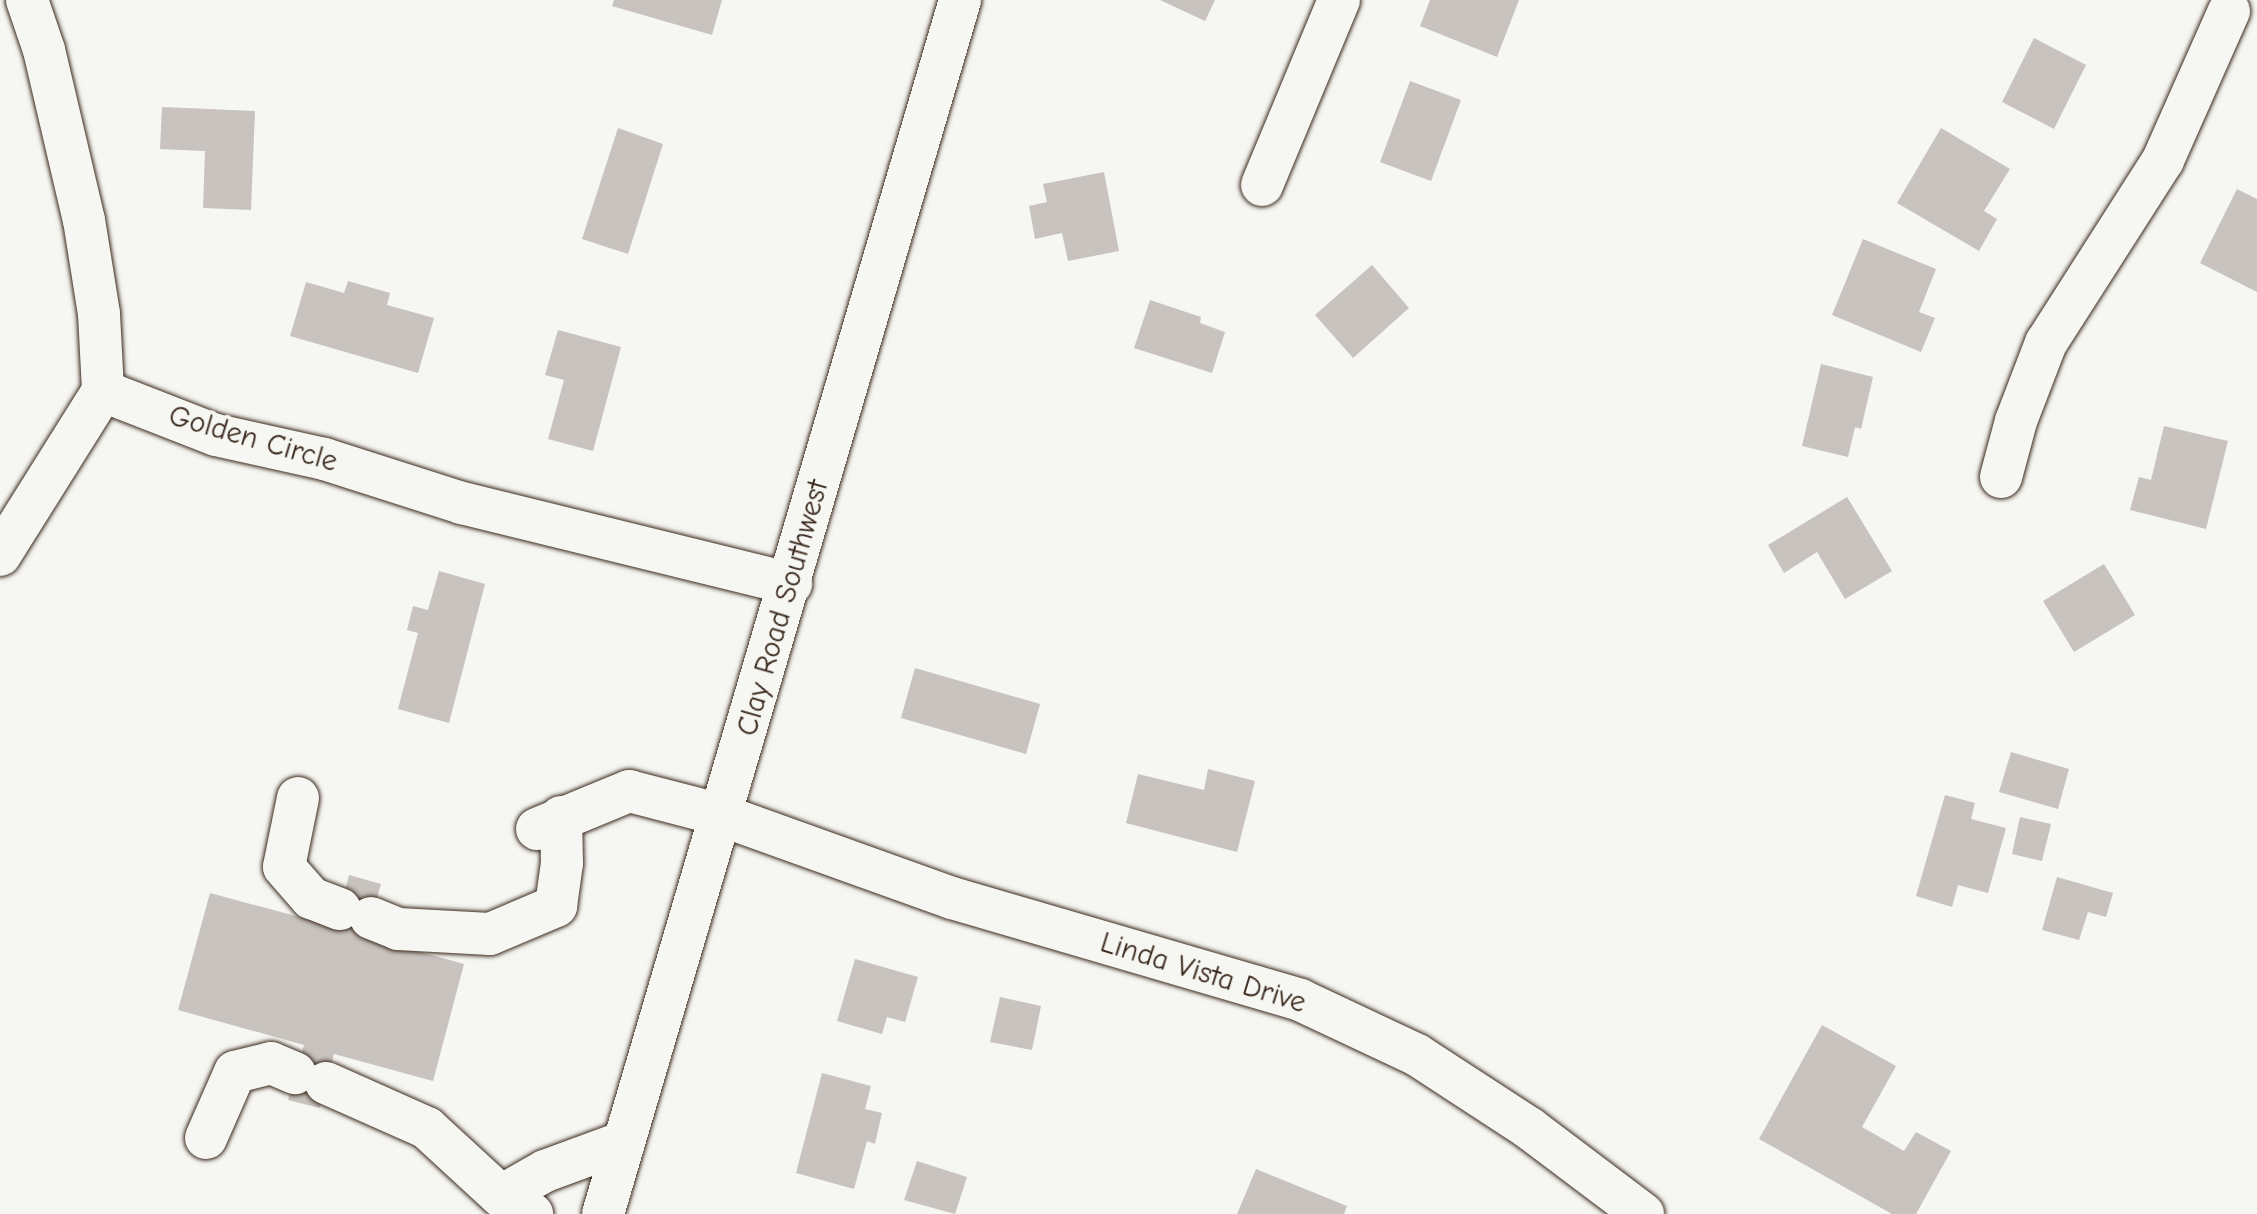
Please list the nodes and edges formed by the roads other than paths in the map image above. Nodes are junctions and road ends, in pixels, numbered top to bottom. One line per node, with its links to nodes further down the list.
1 (27, 0): 6 (street)
2 (960, 0): 9 (street, Clay Road Southwest)
3 (1339, 0): 5 (street)
4 (2230, 10): 7 (street)
5 (1262, 185)
6 (103, 391): 8 (street); 9 (street, Golden Circle)
7 (2001, 478)
8 (0, 554)
9 (791, 584): 11 (street, Clay Road Southwest)
10 (298, 798): 11 (street, Linda Vista Drive)
11 (721, 815): 13 (street, Clay Road Southwest); 16 (street, Linda Vista Drive)
12 (206, 1138): 14 (street)
13 (624, 1142): 14 (street); 15 (street, Clay Road Southwest)
14 (517, 1205)
15 (602, 1214)
16 (1644, 1214)

